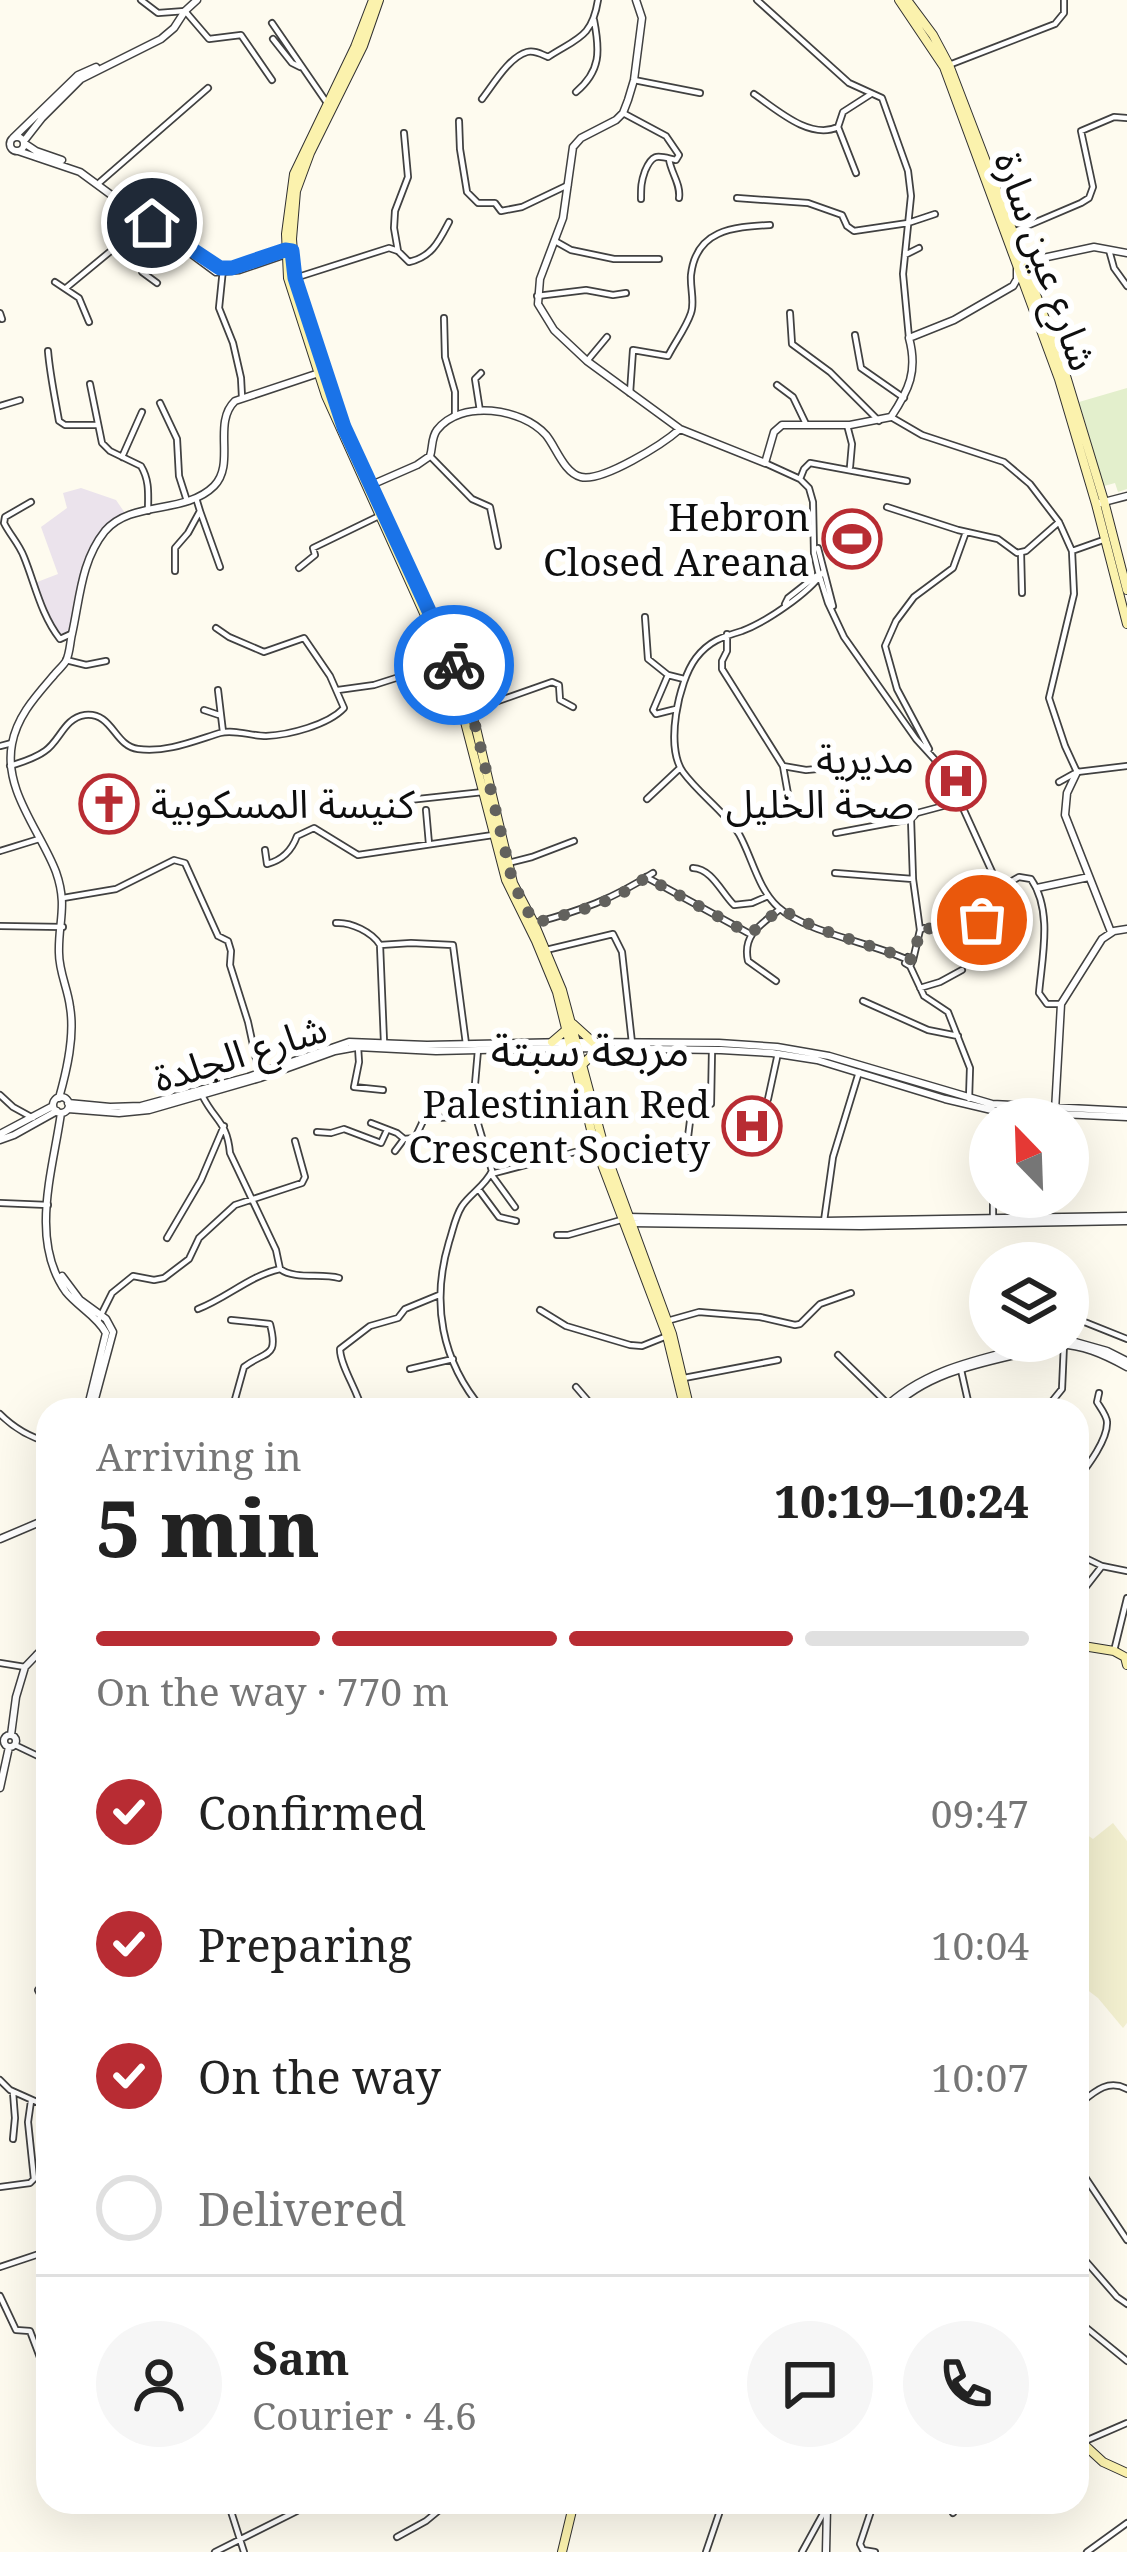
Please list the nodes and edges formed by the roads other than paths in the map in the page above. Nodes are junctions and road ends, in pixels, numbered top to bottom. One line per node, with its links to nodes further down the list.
1 (141, 0): 9 (street)
2 (197, 0): 9 (street)
3 (376, 0): 24 (main road); 52 (main road)
4 (598, 0): 10 (street)
5 (636, 0): 17 (street)
6 (757, 0): 22 (street)
7 (903, 0): 14 (main road, شارع عين سارة); 56 (main road, شارع عين سارة)
8 (1064, 0): 14 (street)
9 (185, 11): 13 (street); 16 (street)
10 (594, 20): 19 (street); 23 (street)
11 (272, 22): 15 (street)
12 (273, 39): 15 (street)
13 (117, 61): 30 (street); 31 (street)
14 (949, 65): 46 (main road, شارع عين سارة)
15 (300, 67): 24 (street)
16 (272, 80)
17 (634, 80): 20 (street); 25 (street)
18 (208, 88): 36 (street)
19 (576, 92)
20 (700, 93)
21 (754, 94): 28 (street)
22 (871, 94): 28 (street); 44 (street)
23 (482, 99)
24 (327, 103): 52 (main road)
25 (623, 113): 34 (street); 37 (street)
26 (1127, 118): 46 (street)
27 (459, 121): 37 (street)
28 (838, 127): 35 (street)
29 (404, 133): 51 (street)
30 (12, 139): 31 (street); 32 (street); 33 (street)
31 (24, 142): 33 (street); 36 (street)
32 (0, 145): 33 (street)
33 (15, 151): 41 (street)
34 (669, 159): 38 (street); 40 (street)
35 (856, 173)
36 (100, 182): 57 (street)
37 (568, 185): 48 (street)
38 (680, 198)
39 (737, 198): 44 (street)
40 (641, 199)
41 (128, 209): 47 (street); 57 (street)
42 (935, 214): 44 (street)
43 (449, 223): 51 (street)
44 (908, 224): 54 (street)
45 (770, 225): 77 (street)
46 (1013, 232): 56 (main road, شارع عين سارة)
47 (120, 238): 60 (street); 62 (street)
48 (555, 241): 55 (street); 64 (street)
49 (920, 248): 54 (street)
50 (1109, 250): 53 (street); 56 (street); 61 (street)
51 (398, 251): 58 (street)
52 (288, 252): 57 (street); 58 (main road); 73 (main road)
53 (1127, 253)
54 (905, 255): 70 (street)
55 (659, 259)
56 (1020, 265): 70 (street); 102 (main road, شارع عين سارة)
57 (223, 271): 78 (street)
58 (295, 278): 73 (main road)
59 (55, 282): 62 (street)
60 (157, 283)
61 (1127, 286)
62 (65, 289): 67 (street)
63 (626, 292): 64 (street)
64 (537, 296): 72 (street)
65 (790, 313): 87 (street)
66 (443, 318): 85 (street)
67 (89, 322)
68 (855, 335): 79 (street)
69 (607, 338): 72 (street)
70 (909, 338): 79 (street)
71 (48, 351): 88 (street)
72 (587, 361): 77 (street)
73 (322, 372): 78 (street); 98 (main road)
74 (481, 373): 83 (street)
75 (90, 384): 88 (street)
76 (777, 386): 89 (street)
77 (630, 393): 91 (street)
78 (242, 397): 100 (street)
79 (904, 398): 86 (street)
80 (20, 400): 82 (street)
81 (160, 403): 100 (street)
82 (0, 406)
83 (480, 411): 85 (street); 91 (street)
84 (142, 412): 93 (street)
85 (455, 415): 92 (street)
86 (891, 417): 87 (street); 107 (street)
87 (879, 421): 90 (street)
88 (98, 424): 93 (street)
89 (806, 424): 90 (street); 94 (street)
90 (847, 425): 95 (street)
91 (680, 429): 94 (street)
92 (430, 456): 98 (street); 110 (street)
93 (122, 457): 105 (street)
94 (765, 463): 96 (street)
95 (850, 469): 96 (street); 97 (street)
96 (800, 479): 116 (street)
97 (907, 481)
98 (369, 486): 106 (main road); 126 (main road)
99 (1127, 496): 102 (street)
100 (192, 500): 104 (street); 105 (street)
101 (31, 502): 122 (street)
102 (1100, 502): 109 (main road, شارع عين سارة); 117 (main road, شارع عين سارة)
103 (887, 507): 108 (street)
104 (200, 511): 113 (street); 115 (street)
105 (148, 512): 122 (street)
106 (379, 516): 114 (street); 126 (main road)
107 (1059, 521): 111 (street); 112 (street)
108 (966, 532): 112 (street); 139 (street)
109 (1106, 539): 111 (street); 120 (main road, شارع عين سارة)
110 (498, 546)
111 (1072, 551): 145 (street)
112 (1021, 553): 118 (street)
113 (220, 567)
114 (299, 568)
115 (175, 571)
116 (821, 575): 123 (street); 139 (street)
117 (1127, 590)
118 (1022, 593)
119 (645, 617): 127 (street)
120 (1127, 624)
121 (216, 628): 130 (street)
122 (71, 634): 124 (street)
123 (727, 634): 128 (street); 141 (street)
124 (67, 660): 125 (street); 137 (street)
125 (106, 661)
126 (449, 661): 130 (street); 134 (main road); 147 (main road)
127 (668, 675): 128 (street); 132 (street)
128 (684, 679): 132 (street)
129 (218, 690): 135 (street)
130 (338, 690): 136 (street)
131 (573, 707): 134 (street)
132 (676, 709): 144 (street)
133 (204, 710): 135 (street)
134 (470, 711): 161 (main road)
135 (219, 716): 136 (street)
136 (223, 732): 140 (street)
137 (12, 743): 138 (street); 140 (street)
138 (0, 746)
139 (932, 754): 150 (street)
140 (10, 766): 156 (street)
141 (783, 766): 143 (street); 152 (street)
142 (1127, 766): 145 (street)
143 (839, 767)
144 (680, 768): 149 (street); 168 (street)
145 (1077, 772): 146 (street); 164 (street)
146 (1059, 782)
147 (483, 792): 148 (street); 155 (main road)
148 (409, 800)
149 (647, 800)
150 (962, 801): 153 (street); 166 (street)
151 (426, 810): 158 (street)
152 (791, 811)
153 (911, 819): 154 (street); 165 (street)
154 (836, 833)
155 (493, 835): 158 (street); 187 (main road)
156 (39, 839): 160 (street); 169 (street)
157 (574, 841): 161 (street)
158 (429, 844): 159 (street)
159 (266, 850)
160 (0, 851)
161 (508, 863): 172 (main road)
162 (693, 868): 168 (street)
163 (835, 873): 165 (street)
164 (1089, 877): 167 (street); 177 (street)
165 (913, 879): 176 (street)
166 (1002, 886): 167 (street); 176 (street)
167 (1037, 888): 186 (street)
168 (768, 896): 170 (street)
169 (63, 898): 174 (street); 201 (street)
170 (780, 909): 178 (street); 181 (street)
171 (336, 923): 179 (street)
172 (534, 923): 178 (street); 180 (main road)
173 (0, 926): 174 (street)
174 (62, 927): 207 (street)
175 (1127, 929): 177 (street)
176 (920, 930): 181 (street)
177 (1111, 932): 186 (street)
178 (750, 934): 183 (street)
179 (380, 945): 189 (street); 192 (street)
180 (546, 950): 187 (main road); 191 (street)
181 (910, 962): 184 (street)
182 (962, 970): 184 (street)
183 (776, 981)
184 (920, 988): 188 (street)
185 (863, 1001): 188 (street)
186 (1061, 1004): 205 (street)
187 (568, 1025): 190 (main road); 193 (main road); 194 (main road)
188 (958, 1036): 206 (street)
189 (384, 1042): 192 (street, شارع الجلدة); 201 (street, شارع الجلدة)
190 (552, 1042): 193 (street, شارع الجلدة); 196 (street, شارع الجلدة)
191 (632, 1043): 194 (street); 198 (street)
192 (466, 1044): 196 (street, شارع الجلدة)
193 (574, 1045): 194 (street); 196 (street, شارع الجلدة); 199 (main road); 220 (main road)
194 (596, 1046): 197 (street); 199 (main road)
195 (358, 1047): 196 (street, شارع الجلدة); 201 (street, شارع الجلدة); 202 (street)
196 (478, 1047): 208 (street)
197 (712, 1050): 198 (street); 222 (street)
198 (778, 1051): 200 (street); 216 (street)
199 (582, 1065): 220 (main road)
200 (860, 1069): 206 (street); 233 (street)
201 (259, 1076): 203 (street, شارع الجلدة)
202 (383, 1090)
203 (200, 1092): 207 (street, شارع الجلدة); 213 (street)
204 (0, 1095): 211 (street)
205 (1056, 1098)
206 (968, 1101)
207 (62, 1105): 211 (street); 227 (street)
208 (472, 1107): 218 (street); 223 (street)
209 (1089, 1113): 210 (street)
210 (1127, 1114)
211 (35, 1121): 217 (street)
212 (371, 1124): 214 (street)
213 (224, 1126): 225 (street); 237 (street)
214 (388, 1130): 215 (street); 218 (street)
215 (316, 1132)
216 (750, 1135)
217 (0, 1137)
218 (404, 1138): 221 (street)
219 (295, 1141): 225 (street)
220 (598, 1142): 223 (street); 231 (main road)
221 (395, 1150)
222 (686, 1153)
223 (491, 1174): 224 (street); 228 (street)
224 (479, 1190): 232 (street); 241 (street)
225 (250, 1198): 238 (street); 244 (street)
226 (0, 1203): 227 (street)
227 (48, 1204): 244 (street)
228 (515, 1207)
229 (1127, 1218): 230 (street); 234 (street)
230 (993, 1219): 233 (street)
231 (627, 1220): 233 (street); 234 (street); 235 (street); 236 (main road); 248 (main road)
232 (516, 1221)
233 (824, 1221)
234 (645, 1223): 236 (main road)
235 (557, 1235)
236 (635, 1236): 246 (main road)
237 (166, 1238)
238 (280, 1269): 239 (street); 242 (street)
239 (339, 1278)
240 (851, 1293): 246 (street)
241 (439, 1295): 252 (street); 265 (street)
242 (198, 1309)
243 (540, 1310): 248 (street)
244 (100, 1319): 263 (street)
245 (231, 1320): 264 (street)
246 (667, 1321): 260 (main road)
247 (1089, 1324): 249 (street)
248 (668, 1336): 268 (main road)
249 (1127, 1339)
250 (1089, 1347): 257 (street)
251 (838, 1355): 270 (street)
252 (452, 1359): 258 (street); 266 (street)
253 (778, 1360): 260 (street)
254 (975, 1362): 271 (street)
255 (991, 1362): 259 (street)
256 (1064, 1362): 274 (street)
257 (1127, 1364)
258 (410, 1369)
259 (961, 1370): 272 (street); 273 (street)
260 (684, 1378): 269 (main road)
261 (575, 1387): 267 (street)
262 (1099, 1394): 277 (street)
263 (94, 1398)
264 (235, 1398)
265 (359, 1398)
266 (473, 1398)
267 (585, 1398)
268 (684, 1398)
269 (686, 1398)
270 (878, 1398)
271 (897, 1398)
272 (902, 1398)
273 (967, 1398)
274 (1055, 1398)
275 (0, 1414): 276 (street)
276 (36, 1439)
277 (1089, 1464)
278 (36, 1524): 279 (street)
279 (0, 1539)
280 (1089, 1560): 281 (street)
281 (1102, 1566): 282 (street); 283 (street)
282 (1127, 1570)
283 (1089, 1583)
284 (1126, 1603): 286 (street)
285 (1089, 1647): 286 (main road)
286 (1114, 1651): 288 (main road)
287 (36, 1656): 290 (street)
288 (1126, 1660)
289 (0, 1663): 290 (street)
290 (25, 1667): 291 (street)
291 (7, 1744): 292 (street); 293 (street)
292 (36, 1755)
293 (0, 1788)
294 (0, 2080): 296 (street)
295 (1127, 2089): 297 (street)
296 (13, 2092): 298 (street); 300 (street)
297 (1089, 2097)
298 (31, 2101): 299 (street); 302 (street)
299 (36, 2103)
300 (13, 2139)
301 (1089, 2182): 303 (street)
302 (0, 2186)
303 (1126, 2236)
304 (36, 2255): 306 (street)
305 (1089, 2265): 308 (street)
306 (0, 2267)
307 (0, 2296): 310 (street)
308 (1127, 2304)
309 (1089, 2330): 311 (street)
310 (36, 2347)
311 (1127, 2361)
312 (1127, 2422): 313 (street)
313 (1089, 2436)
314 (1089, 2449): 315 (main road)
315 (1127, 2473)
316 (232, 2514): 326 (street)
317 (291, 2514): 326 (street)
318 (434, 2514): 325 (street)
319 (571, 2514): 329 (main road)
320 (719, 2514): 330 (street)
321 (824, 2514): 331 (street)
322 (828, 2514): 332 (street)
323 (870, 2514): 333 (street)
324 (1127, 2523): 334 (street)
325 (397, 2537)
326 (239, 2538): 327 (street); 328 (street)
327 (214, 2552)
328 (244, 2552)
329 (562, 2552)
330 (706, 2552)
331 (802, 2552)
332 (826, 2552)
333 (875, 2552)
334 (1087, 2552)

